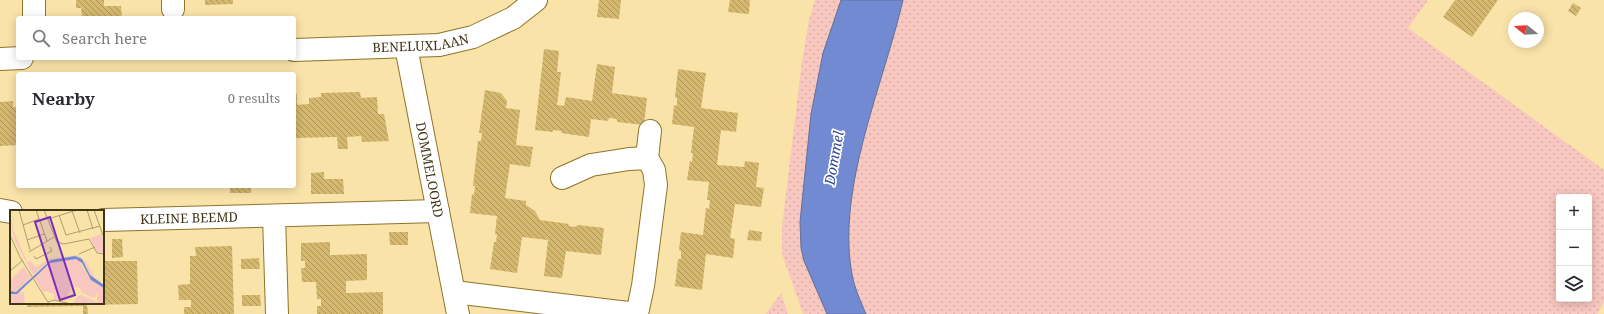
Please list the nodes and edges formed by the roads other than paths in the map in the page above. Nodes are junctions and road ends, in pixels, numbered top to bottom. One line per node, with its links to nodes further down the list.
1 (34, 0): 3 (street)
2 (536, 0): 4 (street, BENELUXLAAN)
3 (34, 16)
4 (406, 47): 5 (street, BENELUXLAAN); 12 (street, DOMMELOORD)
5 (296, 50)
6 (0, 58): 7 (street)
7 (16, 58)
8 (650, 131): 9 (street)
9 (647, 158): 10 (street); 19 (street)
10 (562, 178)
11 (0, 210): 13 (street)
12 (438, 211): 14 (street, KLEINE BEEMD); 16 (street, DOMMELOORD)
13 (10, 212)
14 (274, 216): 15 (street, KLEINE BEEMD); 17 (street)
15 (104, 220)
16 (454, 292): 18 (street, DOMMELOORD); 19 (street)
17 (277, 314)
18 (458, 314)
19 (637, 314)

